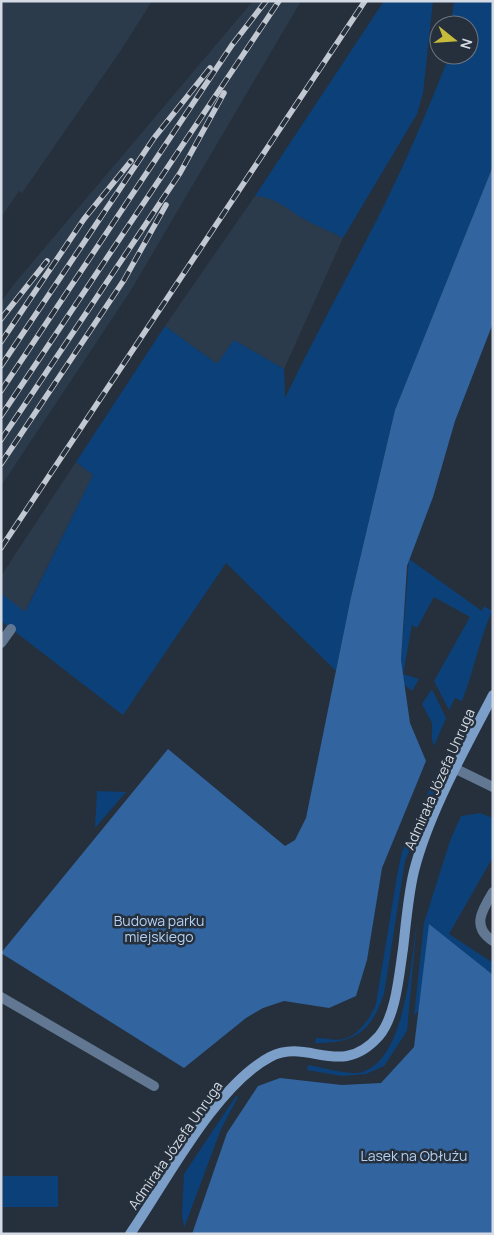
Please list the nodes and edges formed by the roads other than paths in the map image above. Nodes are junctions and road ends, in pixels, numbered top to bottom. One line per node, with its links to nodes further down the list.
1 (11, 629): 2 (street)
2 (1, 642)
3 (493, 695): 4 (street, Admirała Józefa Unruga)
4 (456, 768): 5 (street); 10 (street, Admirała Józefa Unruga)
5 (493, 787)
6 (493, 892): 7 (street)
7 (493, 941)
8 (1, 997): 9 (street)
9 (154, 1086)
10 (130, 1234)

